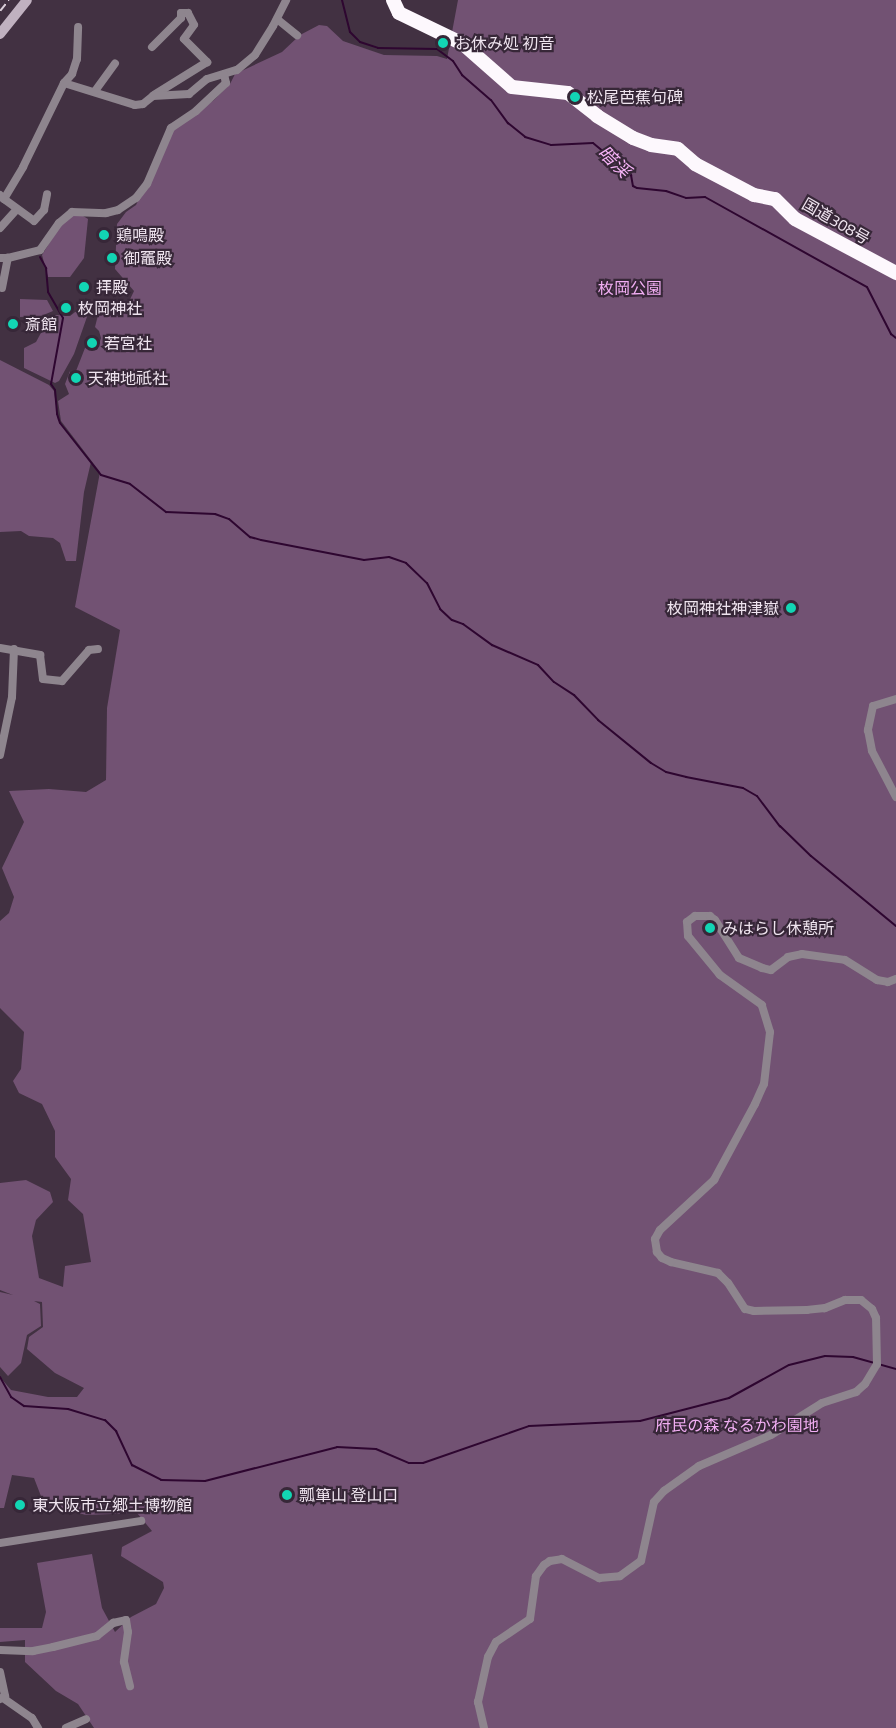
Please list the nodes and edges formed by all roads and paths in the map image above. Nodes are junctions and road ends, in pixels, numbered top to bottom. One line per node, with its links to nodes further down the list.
1 (27, 0): 5 (main road)
2 (286, 0): 4 (street)
3 (393, 0): 19 (highway, 国道308号)
4 (278, 19): 7 (street); 10 (street)
5 (2, 27)
6 (78, 27): 11 (street)
7 (297, 35)
8 (152, 47): 13 (street)
9 (115, 63): 12 (street)
10 (224, 74): 13 (street); 18 (street)
11 (64, 83): 12 (street); 15 (street)
12 (95, 91): 13 (street)
13 (153, 96)
14 (47, 194): 16 (street)
15 (2, 197): 16 (street)
16 (17, 209): 17 (street)
17 (0, 228)
18 (4, 258): 20 (street)
19 (896, 273)
20 (2, 288)
21 (0, 648): 22 (street)
22 (14, 649): 23 (street); 25 (street)
23 (98, 649)
24 (896, 699): 26 (street)
25 (0, 755)
26 (896, 797)
27 (896, 979): 37 (street)
28 (141, 1521): 29 (street)
29 (0, 1544)
30 (0, 1650): 32 (street)
31 (0, 1672): 33 (street)
32 (130, 1686)
33 (1, 1699): 35 (street)
34 (86, 1719): 36 (street)
35 (38, 1728)
36 (66, 1728)
37 (484, 1728)

